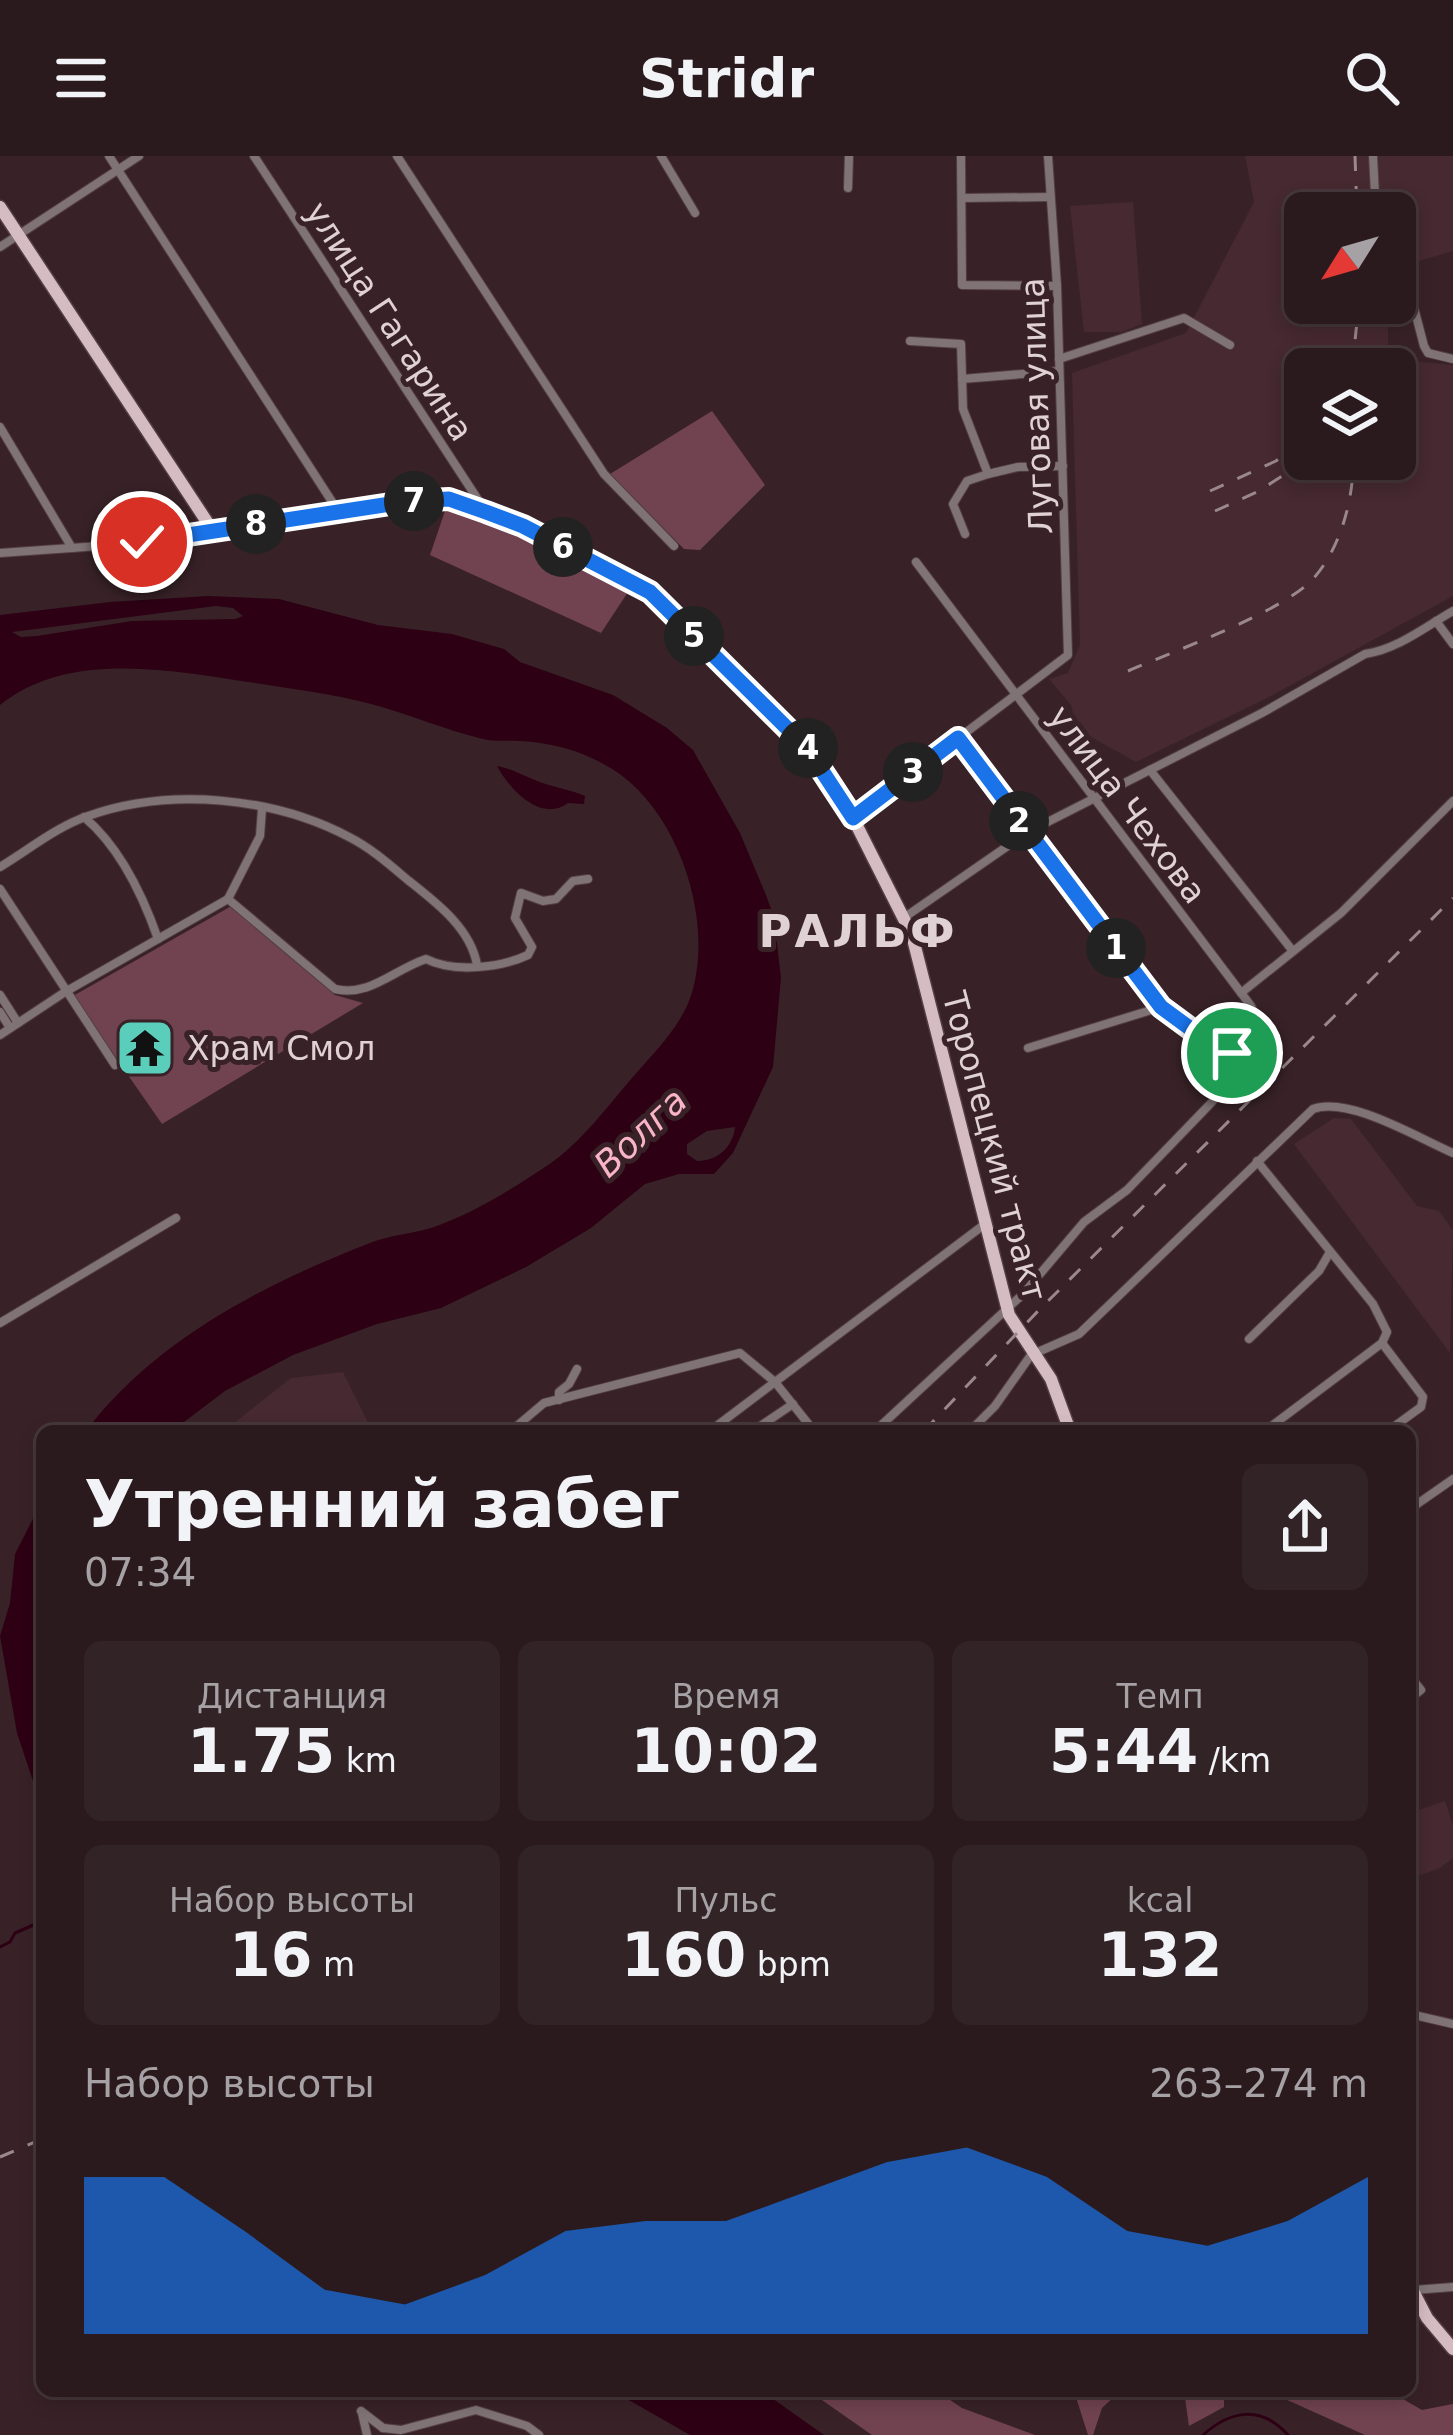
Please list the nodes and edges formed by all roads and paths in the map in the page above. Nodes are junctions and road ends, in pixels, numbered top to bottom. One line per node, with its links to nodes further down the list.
1 (109, 156): 10 (street)
2 (139, 156): 10 (street)
3 (254, 156): 31 (street, улица Гагарина)
4 (397, 156): 34 (street)
5 (661, 156): 16 (street)
6 (849, 156): 11 (street)
7 (961, 156): 14 (street)
8 (1048, 156): 13 (street, Луговая улица)
9 (1373, 156): 12 (street)
10 (118, 170): 17 (street); 30 (street)
11 (848, 188)
12 (1375, 192)
13 (1050, 197): 14 (street); 19 (street, Луговая улица)
14 (962, 198): 19 (street)
15 (0, 207): 17 (main road)
16 (695, 213)
17 (18, 236): 18 (street); 32 (main road)
18 (0, 248)
19 (1057, 286): 23 (street, Луговая улица)
20 (1416, 315): 24 (street)
21 (910, 340): 26 (street)
22 (1230, 345): 23 (street)
23 (1059, 359): 25 (street, Луговая улица)
24 (1453, 359)
25 (1059, 371): 26 (street); 28 (street, Луговая улица)
26 (962, 379): 29 (street)
27 (0, 427): 35 (street)
28 (1063, 466): 29 (street); 41 (street, Луговая улица)
29 (988, 474): 33 (street)
30 (338, 511): 31 (main road, Торопецкий тракт); 32 (main road, Торопецкий тракт)
31 (486, 512): 48 (main road, Торопецкий тракт)
32 (212, 531): 35 (street)
33 (965, 534)
34 (674, 546)
35 (72, 548): 36 (street)
36 (0, 553)
37 (916, 562): 41 (street, улица Чехова)
38 (1453, 611): 39 (street)
39 (1436, 621): 40 (street); 43 (street)
40 (1453, 644)
41 (1014, 693): 42 (street); 44 (street, улица Чехова)
42 (958, 738): 48 (street); 49 (street)
43 (1150, 770): 44 (street); 56 (street)
44 (1094, 801): 49 (street); 59 (street, улица Чехова)
45 (1453, 801): 56 (street)
46 (262, 808): 47 (street); 53 (street); 57 (street)
47 (84, 817): 50 (street); 55 (street)
48 (853, 818): 54 (main road, Торопецкий тракт)
49 (1028, 832): 54 (street); 61 (street)
50 (0, 867)
51 (588, 879): 57 (street)
52 (0, 889): 58 (street)
53 (227, 898): 55 (street); 57 (street)
54 (905, 917): 73 (main road, Торопецкий тракт)
55 (158, 939): 58 (street)
56 (1292, 950): 59 (street)
57 (477, 965)
58 (65, 992): 63 (street); 68 (street)
59 (1241, 993): 67 (street, улица Чехова)
60 (0, 995): 63 (street)
61 (1161, 1007): 65 (street); 66 (street)
62 (0, 1012): 63 (street)
63 (14, 1025): 64 (street)
64 (0, 1035)
65 (1028, 1048)
66 (1232, 1053): 67 (street); 69 (street)
67 (1250, 1057): 69 (street)
68 (115, 1065)
69 (1230, 1075): 75 (street)
70 (1453, 1153): 71 (street)
71 (1257, 1160): 74 (street); 79 (street)
72 (176, 1218): 76 (street)
73 (986, 1223): 75 (main road, Торопецкий тракт); 81 (street)
74 (1330, 1252): 77 (street); 78 (street)
75 (1007, 1309): 79 (main road, Торопецкий тракт); 88 (street)
76 (0, 1323)
77 (1249, 1339)
78 (1382, 1343): 91 (street); 92 (street)
79 (1035, 1353): 89 (street); 90 (main road)
80 (577, 1369): 82 (street)
81 (776, 1382): 82 (street); 83 (street); 85 (street)
82 (559, 1400): 84 (street)
83 (793, 1404): 86 (street); 87 (street)
84 (518, 1425)
85 (718, 1425)
86 (762, 1425)
87 (809, 1425)
88 (881, 1425)
89 (975, 1425)
90 (1068, 1425)
91 (1273, 1425)
92 (1396, 1425)
93 (1453, 1479): 94 (street)
94 (1416, 1505)
95 (1416, 2015): 96 (street)
96 (1453, 2024)
97 (1453, 2287): 98 (street)
98 (1416, 2288)
99 (1416, 2297): 100 (main road)
100 (1453, 2349)
101 (380, 2432): 102 (street); 103 (street)
102 (367, 2435)
103 (538, 2435)

